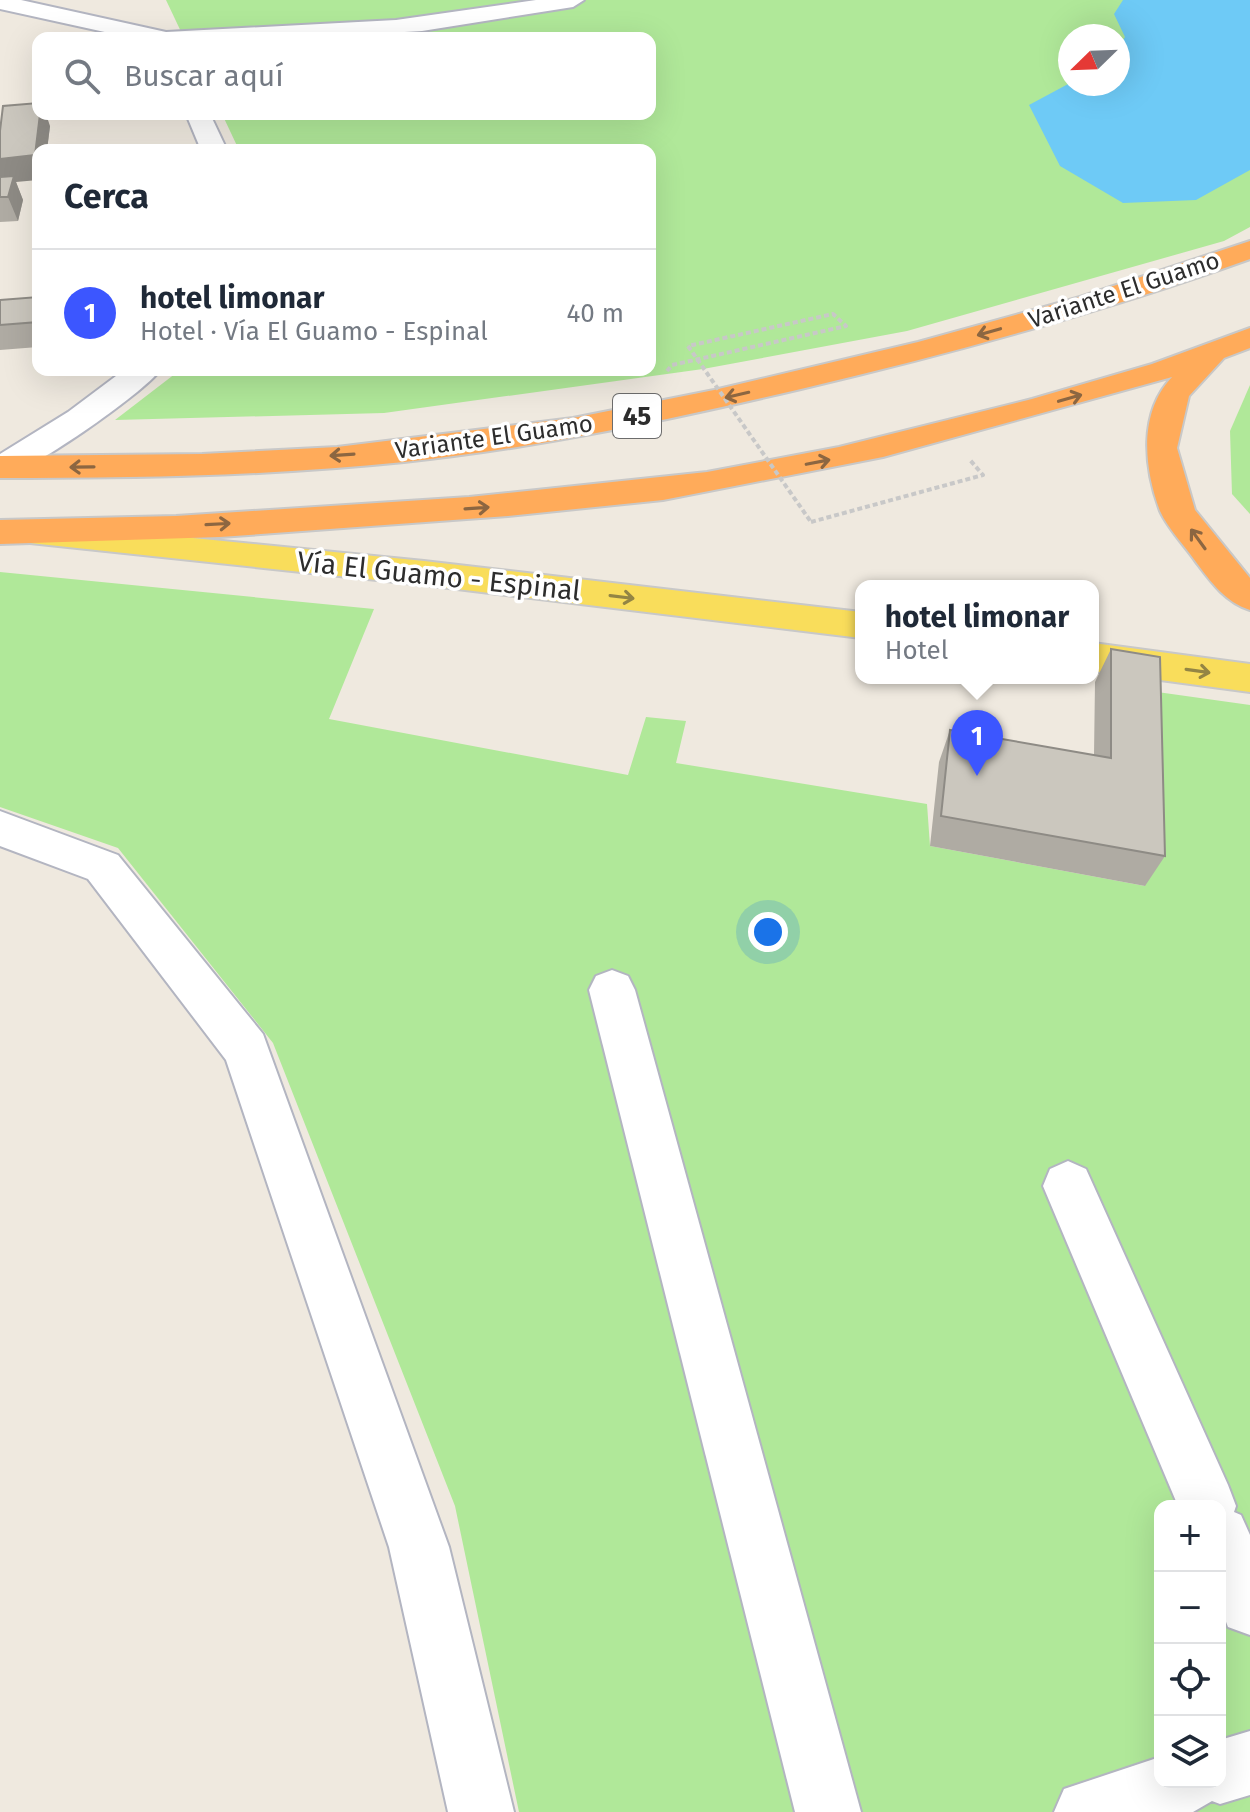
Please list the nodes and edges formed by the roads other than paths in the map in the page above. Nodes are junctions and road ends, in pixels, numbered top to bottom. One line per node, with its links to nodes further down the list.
1 (573, 0): 6 (street)
2 (0, 2): 4 (street)
3 (153, 13): 5 (street)
4 (138, 32)
5 (162, 32)
6 (238, 32)
7 (201, 120): 8 (street)
8 (211, 144)
9 (1250, 249): 13 (highway, Variante El Guamo / 45, one-way to 13)
10 (1250, 337): 11 (highway)
11 (1214, 353): 14 (highway, one-way to 11); 15 (highway, one-way to 11)
12 (136, 376): 13 (street)
13 (2, 467)
14 (8, 532): 16 (main road, Vía El Guamo - Espinal, one-way to 16)
15 (1250, 597)
16 (855, 624)
17 (1099, 658): 18 (main road, one-way to 18)
18 (1250, 678)
19 (0, 828): 28 (street)
20 (612, 990): 29 (street)
21 (1068, 1186): 22 (street)
22 (1204, 1500)
23 (1226, 1550): 24 (street)
24 (1250, 1605)
25 (1250, 1763): 26 (street)
26 (1226, 1770)
27 (1167, 1788): 30 (street)
28 (481, 1812)
29 (828, 1812)
30 (1087, 1812)

